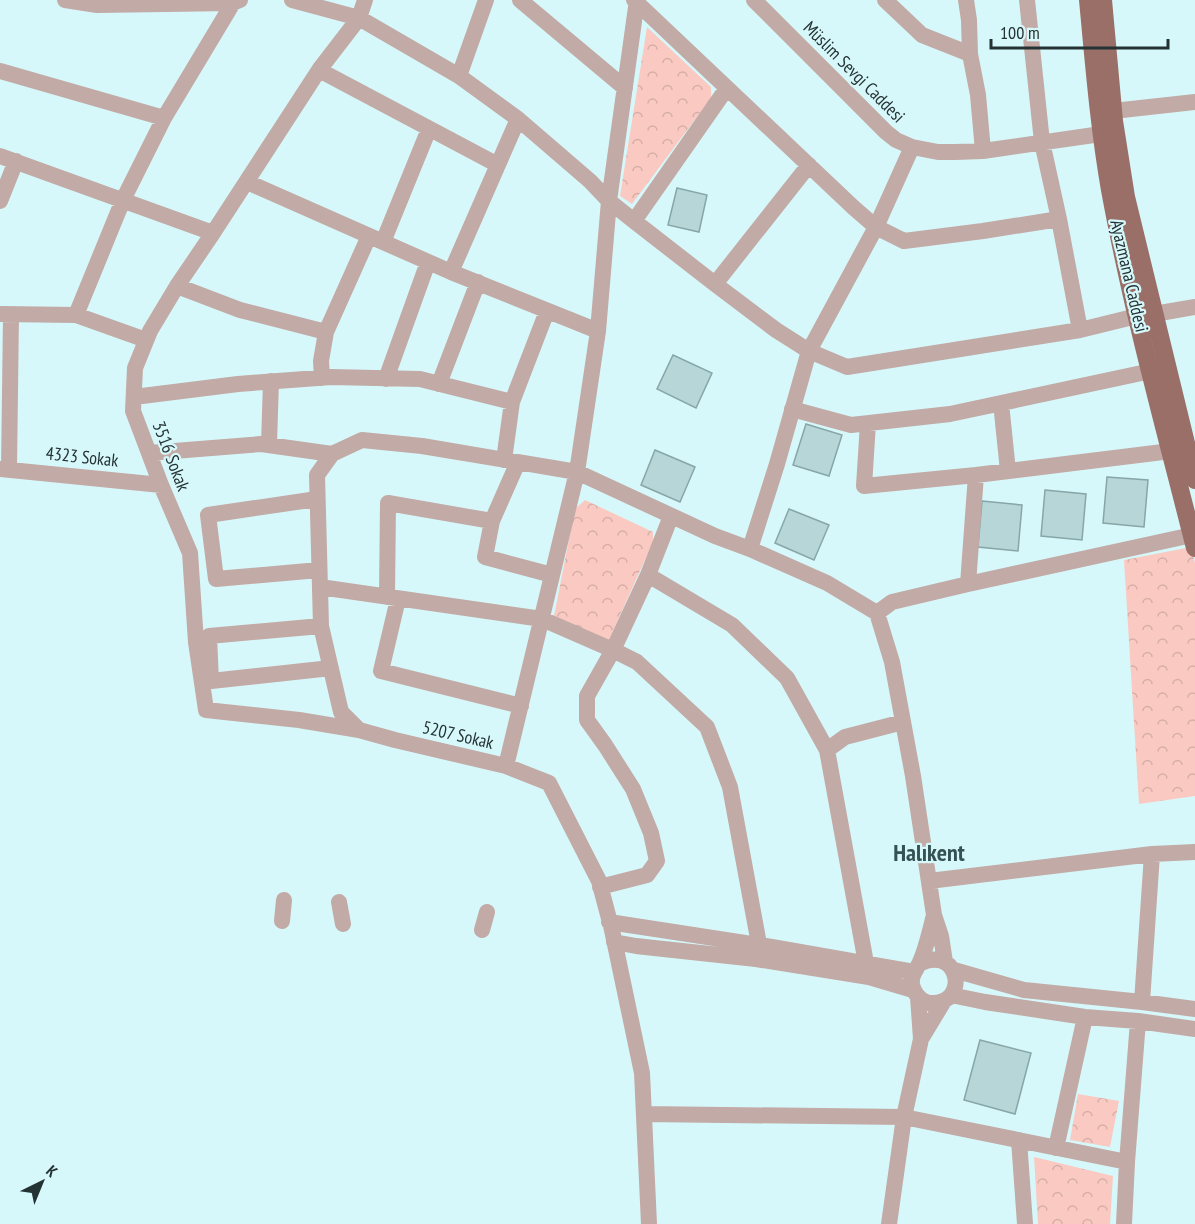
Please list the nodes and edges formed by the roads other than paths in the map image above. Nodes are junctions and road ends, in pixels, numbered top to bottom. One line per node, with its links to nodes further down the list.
1 (65, 0): 13 (street)
2 (292, 0): 15 (street)
3 (365, 0): 15 (street, 3516 Sokak)
4 (486, 0): 19 (street)
5 (520, 0): 20 (street)
6 (754, 0): 29 (street, Müslim Sevgi Caddesi)
7 (885, 0): 16 (street)
8 (966, 0): 16 (street)
9 (1027, 0): 28 (street)
10 (1088, 0): 23 (main road, Ayazmana Caddesi)
11 (1103, 0): 23 (main road, Ayazmana Caddesi)
12 (636, 1): 20 (street); 21 (street)
13 (178, 2): 14 (street)
14 (237, 2): 24 (street)
15 (359, 18): 17 (street, 3516 Sokak); 19 (street)
16 (970, 54): 30 (street)
17 (319, 70): 26 (street); 35 (street, 3516 Sokak)
18 (0, 71): 24 (street)
19 (459, 76): 25 (street)
20 (625, 88): 38 (street)
21 (727, 88): 34 (street); 40 (street)
22 (1195, 102): 23 (street)
23 (1106, 112): 27 (main road, Ayazmana Caddesi)
24 (164, 118): 36 (street)
25 (518, 119): 33 (street); 38 (street)
26 (429, 129): 33 (street); 43 (street)
27 (1109, 132): 28 (street, Müslim Sevgi Caddesi); 53 (main road, Ayazmana Caddesi)
28 (1042, 142): 30 (street, Müslim Sevgi Caddesi); 39 (street)
29 (912, 147): 30 (street, Müslim Sevgi Caddesi); 41 (street)
30 (983, 151)
31 (0, 156): 32 (street)
32 (16, 161): 36 (street); 37 (street)
33 (498, 165): 45 (street)
34 (809, 165): 41 (street); 47 (street)
35 (247, 182): 42 (street, 3516 Sokak); 43 (street)
36 (123, 200): 42 (street); 52 (street)
37 (0, 201)
38 (609, 201): 40 (street); 55 (street)
39 (1059, 219): 41 (street); 54 (street)
40 (634, 221): 47 (street)
41 (876, 227): 58 (street)
42 (213, 233): 48 (street, 3516 Sokak)
43 (376, 238): 44 (street); 56 (street)
44 (428, 262): 45 (street); 61 (street)
45 (451, 272): 46 (street)
46 (478, 282): 50 (street); 63 (street)
47 (715, 285): 58 (street)
48 (177, 286): 56 (street); 57 (street, 3516 Sokak)
49 (1195, 307): 53 (street)
50 (547, 311): 55 (street); 65 (street)
51 (6, 314): 52 (street); 74 (street)
52 (76, 315): 57 (street)
53 (1145, 315): 54 (street); 59 (main road, Ayazmana Caddesi); 70 (main road, Ayazmana Caddesi)
54 (1080, 330): 58 (street)
55 (598, 331): 76 (street)
56 (326, 332): 60 (street)
57 (146, 340): 64 (street, 3516 Sokak)
58 (809, 351): 67 (street)
59 (1151, 371): 66 (street); 70 (main road, Ayazmana Caddesi)
60 (322, 378): 61 (street); 62 (street)
61 (387, 379): 63 (street)
62 (271, 381): 64 (street); 69 (street)
63 (439, 384): 65 (street)
64 (134, 397): 71 (street, 3516 Sokak)
65 (512, 402): 73 (street)
66 (1001, 403): 68 (street); 75 (street)
67 (792, 409): 68 (street); 84 (street)
68 (868, 423): 77 (street)
69 (269, 444): 71 (street); 72 (street)
70 (1179, 448): 75 (street); 78 (main road, Ayazmana Caddesi); 83 (main road, Ayazmana Caddesi)
71 (149, 453): 79 (street, 3516 Sokak)
72 (332, 454): 73 (street); 80 (street)
73 (511, 461): 76 (street); 82 (street)
74 (4, 469): 79 (street, 4323 Sokak)
75 (1008, 471): 77 (street)
76 (577, 472): 81 (street); 86 (street)
77 (976, 475): 88 (street)
78 (1195, 480)
79 (161, 484): 97 (street, 3516 Sokak)
80 (318, 499): 85 (street); 85 (street)
81 (671, 516): 84 (street); 87 (street)
82 (492, 521): 86 (street); 90 (street)
83 (1193, 542): 88 (street)
84 (750, 549): 91 (street)
85 (319, 570): 89 (street)
86 (552, 575): 92 (street)
87 (648, 575): 94 (street); 100 (street)
88 (968, 584): 91 (street)
89 (320, 587): 90 (street); 93 (street)
90 (392, 598): 92 (street); 96 (street)
91 (877, 613): 98 (street)
92 (542, 619): 94 (street); 96 (street)
93 (321, 626): 95 (street); 95 (street)
94 (613, 650): 105 (street); 115 (street)
95 (331, 668): 99 (street)
96 (521, 706): 101 (street)
97 (206, 710): 99 (street, 5207 Sokak)
98 (903, 722): 100 (street); 104 (street)
99 (359, 730): 101 (street, 5207 Sokak)
100 (827, 750): 116 (street)
101 (506, 766): 105 (street, 5207 Sokak)
102 (1195, 852): 103 (street)
103 (1152, 854): 104 (street); 121 (street)
104 (929, 881): 109 (street)
105 (600, 887): 111 (street, 5207 Sokak)
106 (284, 900): 110 (street)
107 (339, 902): 112 (street)
108 (487, 912): 113 (street)
109 (934, 915): 117 (street); 118 (street)
110 (282, 921)
111 (609, 922): 114 (street, 5207 Sokak); 115 (street)
112 (343, 924)
113 (482, 930)
114 (614, 942): 119 (street); 127 (street)
115 (759, 944): 116 (street)
116 (866, 963): 118 (street)
117 (950, 966): 118 (street); 120 (street); 121 (street)
118 (916, 968): 119 (street)
119 (916, 994): 120 (street); 126 (street)
120 (948, 998): 123 (street); 126 (street)
121 (1142, 1002): 122 (street)
122 (1195, 1009)
123 (1085, 1017): 124 (street); 130 (street)
124 (1138, 1021): 125 (street); 131 (street)
125 (1195, 1029)
126 (921, 1040): 128 (street)
127 (644, 1114): 128 (street); 132 (street)
128 (904, 1117): 129 (street); 133 (street)
129 (1019, 1140): 130 (street); 134 (street)
130 (1056, 1148): 131 (street)
131 (1127, 1162): 135 (street)
132 (649, 1224)
133 (889, 1224)
134 (1025, 1224)
135 (1124, 1224)

